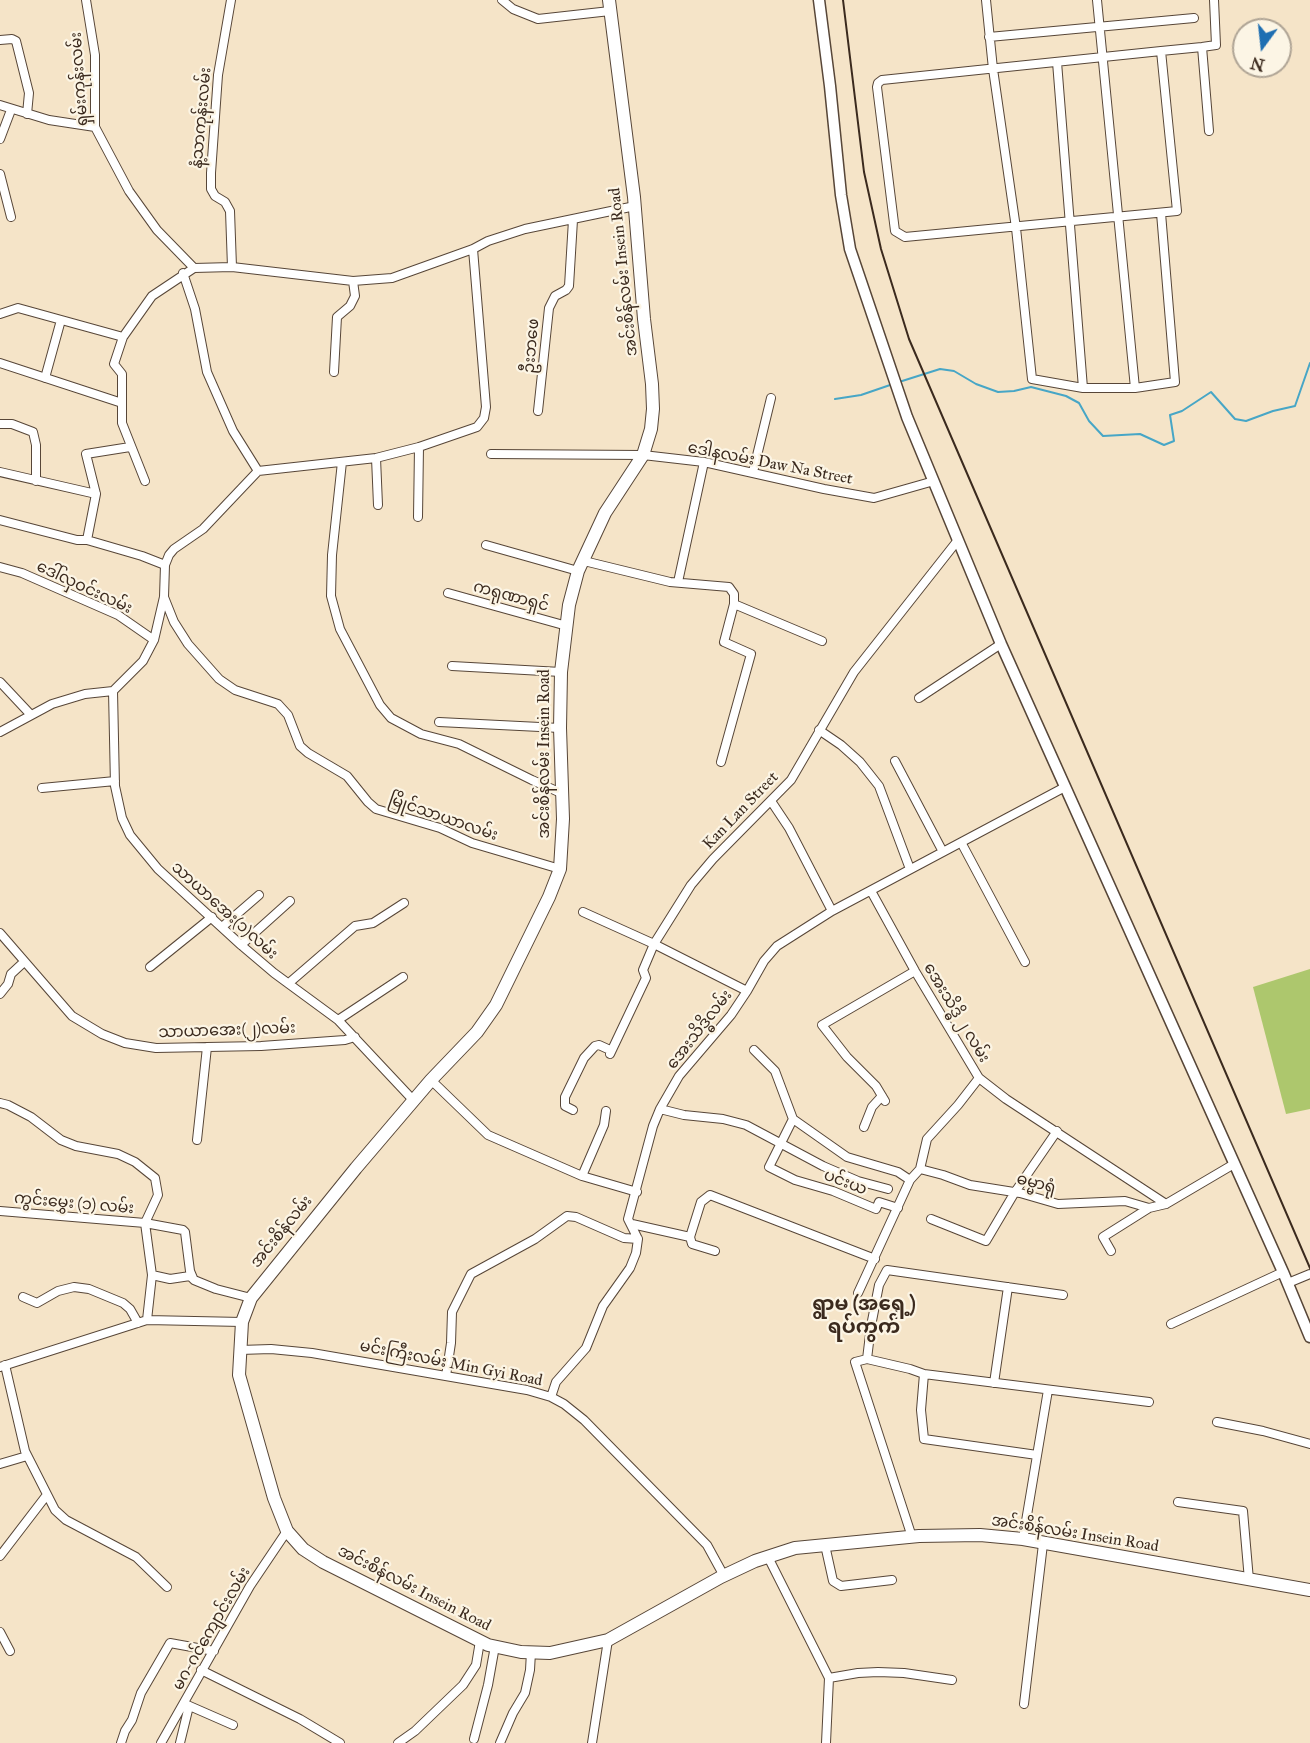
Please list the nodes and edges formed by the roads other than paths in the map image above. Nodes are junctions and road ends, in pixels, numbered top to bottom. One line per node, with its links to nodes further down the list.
1 (86, 0): 21 (street, ရှမ်းကုန်းလမ်း)
2 (231, 0): 33 (street, နံ့သာကုန်းလမ်း)
3 (502, 0): 8 (street)
4 (819, 0): 61 (main road)
5 (986, 0): 11 (street)
6 (1097, 0): 10 (street)
7 (1214, 0): 13 (street)
8 (610, 5): 25 (main road, အင်းစိန်လမ်း Insein Road)
9 (1194, 18): 10 (street)
10 (1100, 27): 11 (street); 15 (street)
11 (989, 37): 17 (street)
12 (0, 40): 20 (street)
13 (1202, 47): 14 (street); 22 (street)
14 (1161, 51): 15 (street); 26 (street)
15 (1103, 57): 16 (street); 28 (street)
16 (1057, 62): 17 (street); 30 (street)
17 (993, 69): 31 (street); 31 (street)
18 (0, 105): 19 (street)
19 (11, 110): 20 (street); 23 (street)
20 (27, 114): 21 (street)
21 (95, 127): 34 (street, ရှမ်းကုန်းလမ်း)
22 (1209, 131)
23 (0, 139)
24 (0, 174): 27 (street)
25 (635, 206): 29 (street); 52 (main road, အင်းစိန်လမ်း Insein Road)
26 (1161, 213): 28 (street); 44 (street)
27 (12, 216)
28 (1119, 217): 30 (street); 44 (street)
29 (573, 220): 32 (street); 47 (street, ဦးဘဖေ)
30 (1070, 222): 31 (street); 43 (street)
31 (1016, 228): 43 (street)
32 (473, 249): 36 (street); 50 (street)
33 (232, 267): 34 (street); 36 (street)
34 (194, 268): 35 (street)
35 (183, 273): 39 (street); 57 (street)
36 (353, 281): 41 (street)
37 (0, 314): 38 (street)
38 (61, 320): 39 (street); 42 (street)
39 (123, 337): 46 (street)
40 (0, 363): 42 (street)
41 (334, 372)
42 (45, 378): 46 (street)
43 (1083, 388): 44 (street)
44 (1135, 388)
45 (771, 399): 58 (street)
46 (122, 403): 49 (street)
47 (538, 411)
48 (0, 424): 59 (street)
49 (130, 447): 60 (street); 62 (street)
50 (419, 447): 53 (street); 64 (street)
51 (491, 454): 52 (street, ဒေါနလမ်း Daw Na Street)
52 (643, 455): 55 (street, ဒေါနလမ်း Daw Na Street); 70 (main road, အင်းစိန်လမ်း Insein Road)
53 (376, 458): 54 (street); 63 (street)
54 (342, 462): 57 (street); 95 (street)
55 (704, 462): 58 (street, ဒေါနလမ်း Daw Na Street); 72 (street)
56 (0, 471): 59 (street)
57 (258, 471): 69 (street)
58 (753, 472): 61 (street, ဒေါနလမ်း Daw Na Street)
59 (36, 481): 62 (street)
60 (145, 481)
61 (933, 481): 67 (main road)
62 (96, 494): 66 (street)
63 (378, 505)
64 (418, 517)
65 (0, 520): 66 (street)
66 (87, 540): 69 (street)
67 (958, 540): 79 (main road); 88 (street, Kan Lan Street)
68 (486, 545): 70 (street)
69 (165, 565): 74 (street)
70 (581, 566): 72 (street); 76 (main road, အင်းစိန်လမ်း Insein Road)
71 (0, 567): 77 (street, ဒေါ်လှဝင်းလမ်း)
72 (678, 582): 75 (street)
73 (448, 593): 76 (street, ကရုဏာရှင်)
74 (164, 597): 77 (street); 99 (street, မြိုင်သာယာလမ်း)
75 (734, 604): 78 (street); 91 (street)
76 (567, 626): 81 (main road, အင်းစိန်လမ်း Insein Road)
77 (154, 639): 83 (street)
78 (822, 641)
79 (1001, 644): 84 (street); 94 (main road)
80 (452, 666): 81 (street)
81 (561, 672): 87 (main road, အင်းစိန်လမ်း Insein Road)
82 (0, 682): 85 (street)
83 (113, 691): 85 (street); 92 (street, သာယာအေး(၁)လမ်း)
84 (919, 698)
85 (31, 715): 89 (street)
86 (439, 722): 87 (street)
87 (560, 728): 95 (main road, အင်းစိန်လမ်း Insein Road)
88 (819, 730): 96 (street, Kan Lan Street); 100 (street)
89 (0, 732)
90 (895, 761): 98 (street)
91 (722, 762)
92 (115, 781): 93 (street); 107 (street, သာယာအေး(၁)လမ်း)
93 (42, 788)
94 (1065, 788): 97 (street, အေးသိဒ္ဓိလမ်း); 137 (main road)
95 (561, 793): 99 (main road, အင်းစိန်လမ်း Insein Road)
96 (771, 801): 105 (street); 110 (street, Kan Lan Street)
97 (962, 844): 98 (street, အေးသိဒ္ဓိလမ်း); 113 (street)
98 (943, 852): 100 (street, အေးသိဒ္ဓိလမ်း)
99 (560, 869): 125 (main road, အင်းစိန်လမ်း Insein Road)
100 (910, 869): 101 (street, အေးသိဒ္ဓိလမ်း)
101 (871, 891): 105 (street, အေးသိဒ္ဓိလမ်း); 115 (street, အေးသိဒ္ဓိ ၂ လမ်း)
102 (259, 895): 108 (street)
103 (290, 901): 111 (street)
104 (404, 903): 117 (street)
105 (832, 911): 118 (street, အေးသိဒ္ဓိလမ်း)
106 (583, 912): 110 (street)
107 (212, 918): 108 (street, သာယာအေး(၁)လမ်း); 114 (street)
108 (222, 927): 111 (street, သာယာအေး(၁)လမ်း)
109 (0, 933): 112 (street, သာယာအေး(၂)လမ်း)
110 (654, 944): 118 (street); 129 (street, Kan Lan Street)
111 (241, 945): 117 (street, သာယာအေး(၁)လမ်း)
112 (24, 962): 119 (street); 122 (street, သာယာအေး(၂)လမ်း)
113 (1025, 962)
114 (150, 967)
115 (915, 972): 124 (street, အေးသိဒ္ဓိ ၂ လမ်း); 132 (street)
116 (403, 977): 120 (street)
117 (289, 982): 120 (street, သာယာအေး(၁)လမ်း)
118 (747, 991): 128 (street, အေးသိဒ္ဓိလမ်း)
119 (0, 994)
120 (338, 1020): 121 (street, သာယာအေး(၁)လမ်း)
121 (355, 1037): 122 (street, သာယာအေး(၂)လမ်း); 126 (street, သာယာအေး(၁)လမ်း)
122 (207, 1047): 134 (street)
123 (754, 1050): 131 (street)
124 (979, 1078): 133 (street, အေးသိဒ္ဓိ ၂ လမ်း); 138 (street)
125 (431, 1080): 126 (main road, အင်းစိန်လမ်း Insein Road); 139 (street)
126 (414, 1101): 136 (main road, အင်းစိန်လမ်း Insein Road)
127 (0, 1103): 149 (street)
128 (660, 1109): 135 (street); 142 (street, အေးသိဒ္ဓိလမ်း)
129 (573, 1110)
130 (606, 1111): 139 (street)
131 (792, 1119): 135 (street); 140 (street)
132 (864, 1127)
133 (1057, 1131): 143 (street); 144 (street, အေးသိဒ္ဓိ ၂ လမ်း)
134 (197, 1140)
135 (781, 1144): 141 (street); 145 (street, ပင်းယ)
136 (374, 1147): 164 (main road, အင်းစိန်လမ်း)
137 (1234, 1164): 144 (street); 158 (main road)
138 (920, 1169): 140 (street); 143 (street, ဓမ္မာရုံ)
139 (582, 1176): 142 (street)
140 (910, 1180): 145 (street)
141 (888, 1189)
142 (637, 1192): 150 (street, အေးသိဒ္ဓိလမ်း)
143 (1015, 1192): 146 (street, ဓမ္မာရုံ); 148 (street)
144 (1166, 1204): 146 (street)
145 (898, 1208): 155 (street)
146 (1149, 1208): 154 (street)
147 (0, 1211): 149 (street, ကွင်းမွှေး (၁) လမ်း)
148 (931, 1219)
149 (145, 1223): 157 (street); 159 (street, ကွင်းမွှေး (၁) လမ်း)
150 (632, 1224): 151 (street); 152 (street, အေးသိဒ္ဓိလမ်း)
151 (690, 1237): 153 (street); 155 (street)
152 (638, 1239): 173 (street); 176 (street)
153 (715, 1251)
154 (1111, 1251)
155 (875, 1258): 161 (street)
156 (1310, 1274): 158 (street)
157 (152, 1275): 159 (street); 165 (street)
158 (1286, 1277): 167 (street); 168 (main road)
159 (194, 1280): 164 (street)
160 (1008, 1287): 162 (street); 170 (street); 174 (street)
161 (858, 1293)
162 (1063, 1295)
163 (22, 1297): 165 (street)
164 (251, 1298): 166 (main road, အင်းစိန်လမ်း)
165 (142, 1322): 166 (street); 171 (street)
166 (242, 1322): 169 (main road, အင်းစိန်လမ်း)
167 (1171, 1324)
168 (1310, 1337)
169 (240, 1350): 173 (street, မင်းကြီးလမ်း Min Gyi Road); 185 (main road, အင်းစိန်လမ်း Insein Road)
170 (867, 1359): 172 (street); 186 (street)
171 (3, 1366): 181 (street)
172 (924, 1374): 174 (street); 180 (street)
173 (446, 1376): 176 (street, မင်းကြီးလမ်း Min Gyi Road)
174 (994, 1383): 175 (street)
175 (1048, 1390): 177 (street); 180 (street)
176 (550, 1397): 192 (street, မင်းကြီးလမ်း Min Gyi Road)
177 (1149, 1402)
178 (1217, 1422): 179 (street)
179 (1310, 1444)
180 (1037, 1455): 187 (street)
181 (27, 1456): 182 (street); 183 (street)
182 (0, 1464)
183 (46, 1496): 190 (street); 195 (street)
184 (1179, 1502): 194 (street)
185 (287, 1531): 198 (main road, အင်းစိန်လမ်း Insein Road); 202 (street, မဂ~ဂင်ကျောင်းလမ်း)
186 (912, 1537): 187 (main road, အင်းစိန်လမ်း Insein Road); 189 (main road, အင်းစိန်လမ်း Insein Road)
187 (1023, 1539): 188 (main road, အင်းစိန်လမ်း Insein Road)
188 (1043, 1544): 194 (main road, အင်းစိန်လမ်း Insein Road); 207 (street)
189 (825, 1545): 191 (main road, အင်းစိန်လမ်း Insein Road); 193 (street)
190 (0, 1556)
191 (768, 1557): 192 (main road, အင်းစိန်လမ်း Insein Road); 205 (street)
192 (724, 1576): 199 (main road, အင်းစိန်လမ်း Insein Road)
193 (892, 1580)
194 (1249, 1580): 196 (main road, အင်းစိန်လမ်း Insein Road)
195 (167, 1587)
196 (1310, 1590)
197 (0, 1632): 201 (street)
198 (480, 1641): 200 (main road, အင်းစိန်လမ်း Insein Road); 215 (street)
199 (608, 1641): 203 (main road, အင်းစိန်လမ်း Insein Road); 217 (street)
200 (495, 1646): 203 (main road, အင်းစိန်လမ်း Insein Road); 210 (street)
201 (10, 1651)
202 (214, 1652): 204 (street, မဂ~ဂင်ကျောင်းလမ်း); 211 (street)
203 (531, 1652): 216 (street)
204 (201, 1670): 208 (street, မဂ~ဂင်ကျောင်းလမ်း); 214 (street)
205 (829, 1678): 206 (street); 218 (street)
206 (952, 1680)
207 (1024, 1704)
208 (187, 1705): 209 (street); 212 (street); 213 (street, မဂ~ဂင်ကျောင်းလမ်း)
209 (233, 1725)
210 (474, 1739)
211 (121, 1743)
212 (161, 1743)
213 (180, 1743)
214 (340, 1743)
215 (398, 1743)
216 (500, 1743)
217 (592, 1743)
218 (826, 1743)

